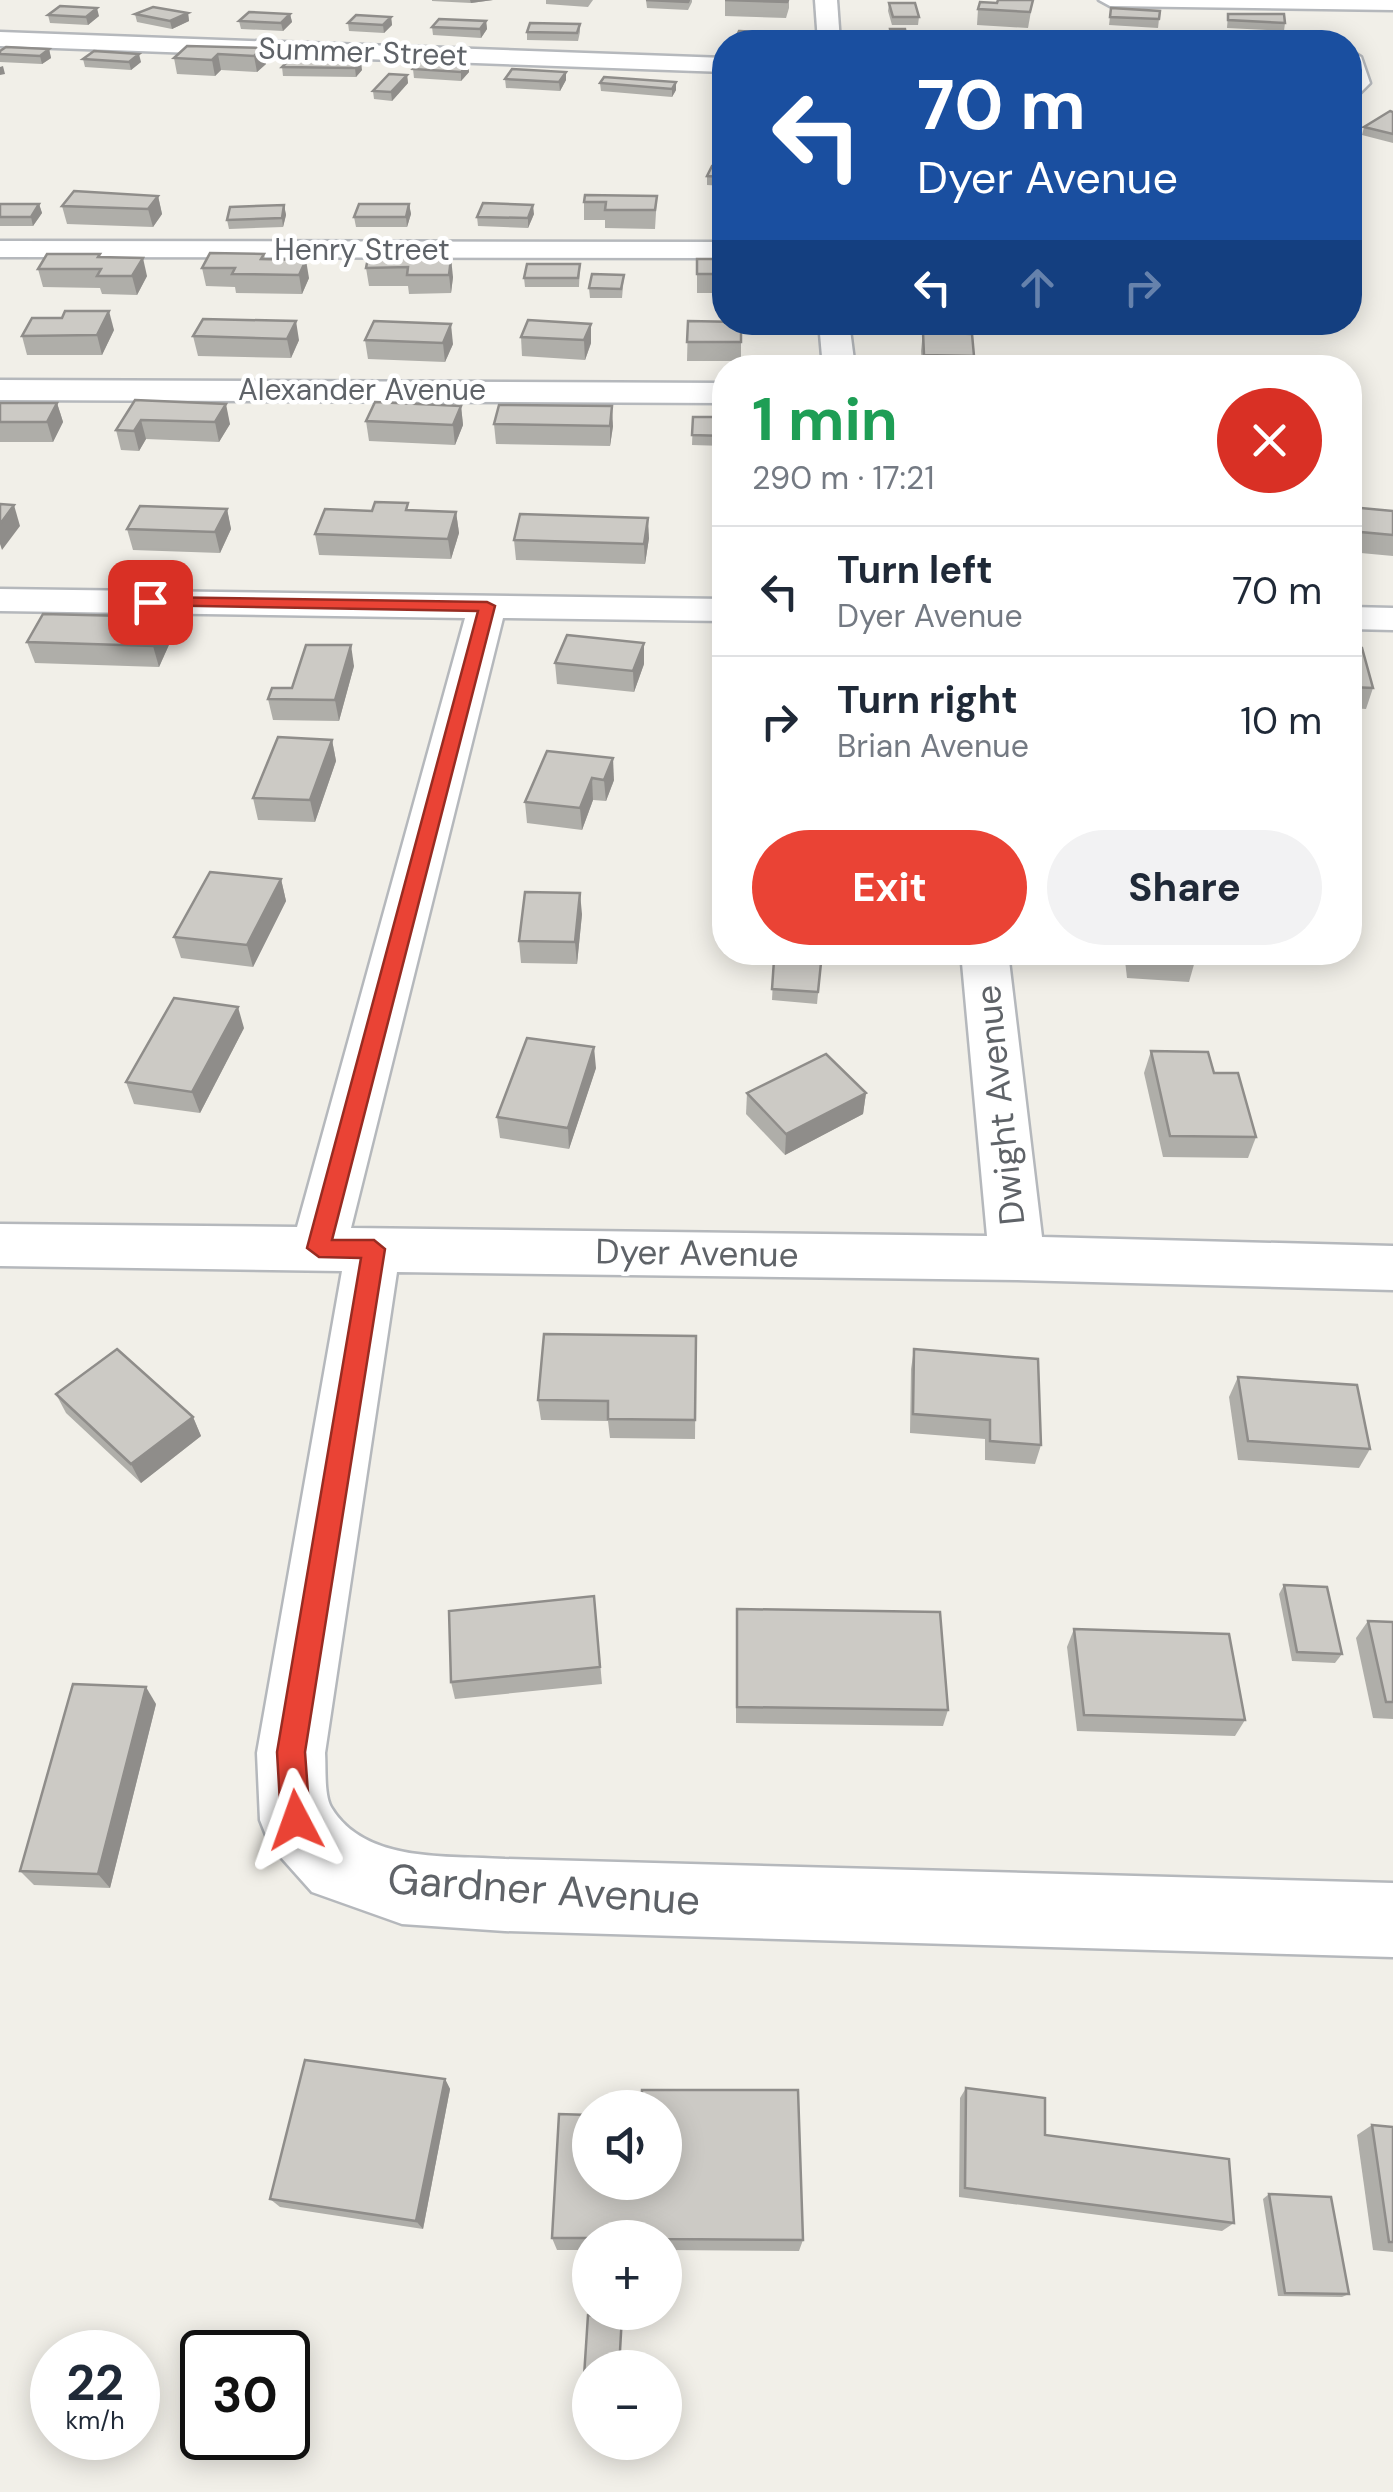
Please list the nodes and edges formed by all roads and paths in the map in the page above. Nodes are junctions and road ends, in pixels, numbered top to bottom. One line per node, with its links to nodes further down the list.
1 (826, 0): 6 (street)
2 (1110, 0): 3 (street)
3 (1150, 0): 4 (street)
4 (1314, 3): 5 (street); 7 (street)
5 (1393, 4)
6 (828, 30)
7 (1332, 30)
8 (0, 39): 9 (street, Summer Street)
9 (712, 66)
10 (0, 249): 11 (street, Henry Street)
11 (712, 250)
12 (0, 390): 13 (street, Alexander Avenue)
13 (712, 393)
14 (0, 600): 15 (street)
15 (487, 606): 16 (street); 21 (street, Gardner Avenue)
16 (712, 610)
17 (1362, 618): 18 (street)
18 (1393, 619)
19 (985, 965): 22 (street, Dwight Avenue)
20 (0, 1245): 21 (street, Dyer Avenue)
21 (346, 1249): 22 (street, Dyer Avenue); 24 (street, Gardner Avenue)
22 (1016, 1258): 23 (street, Dyer Avenue)
23 (1393, 1268)
24 (1393, 1920)

